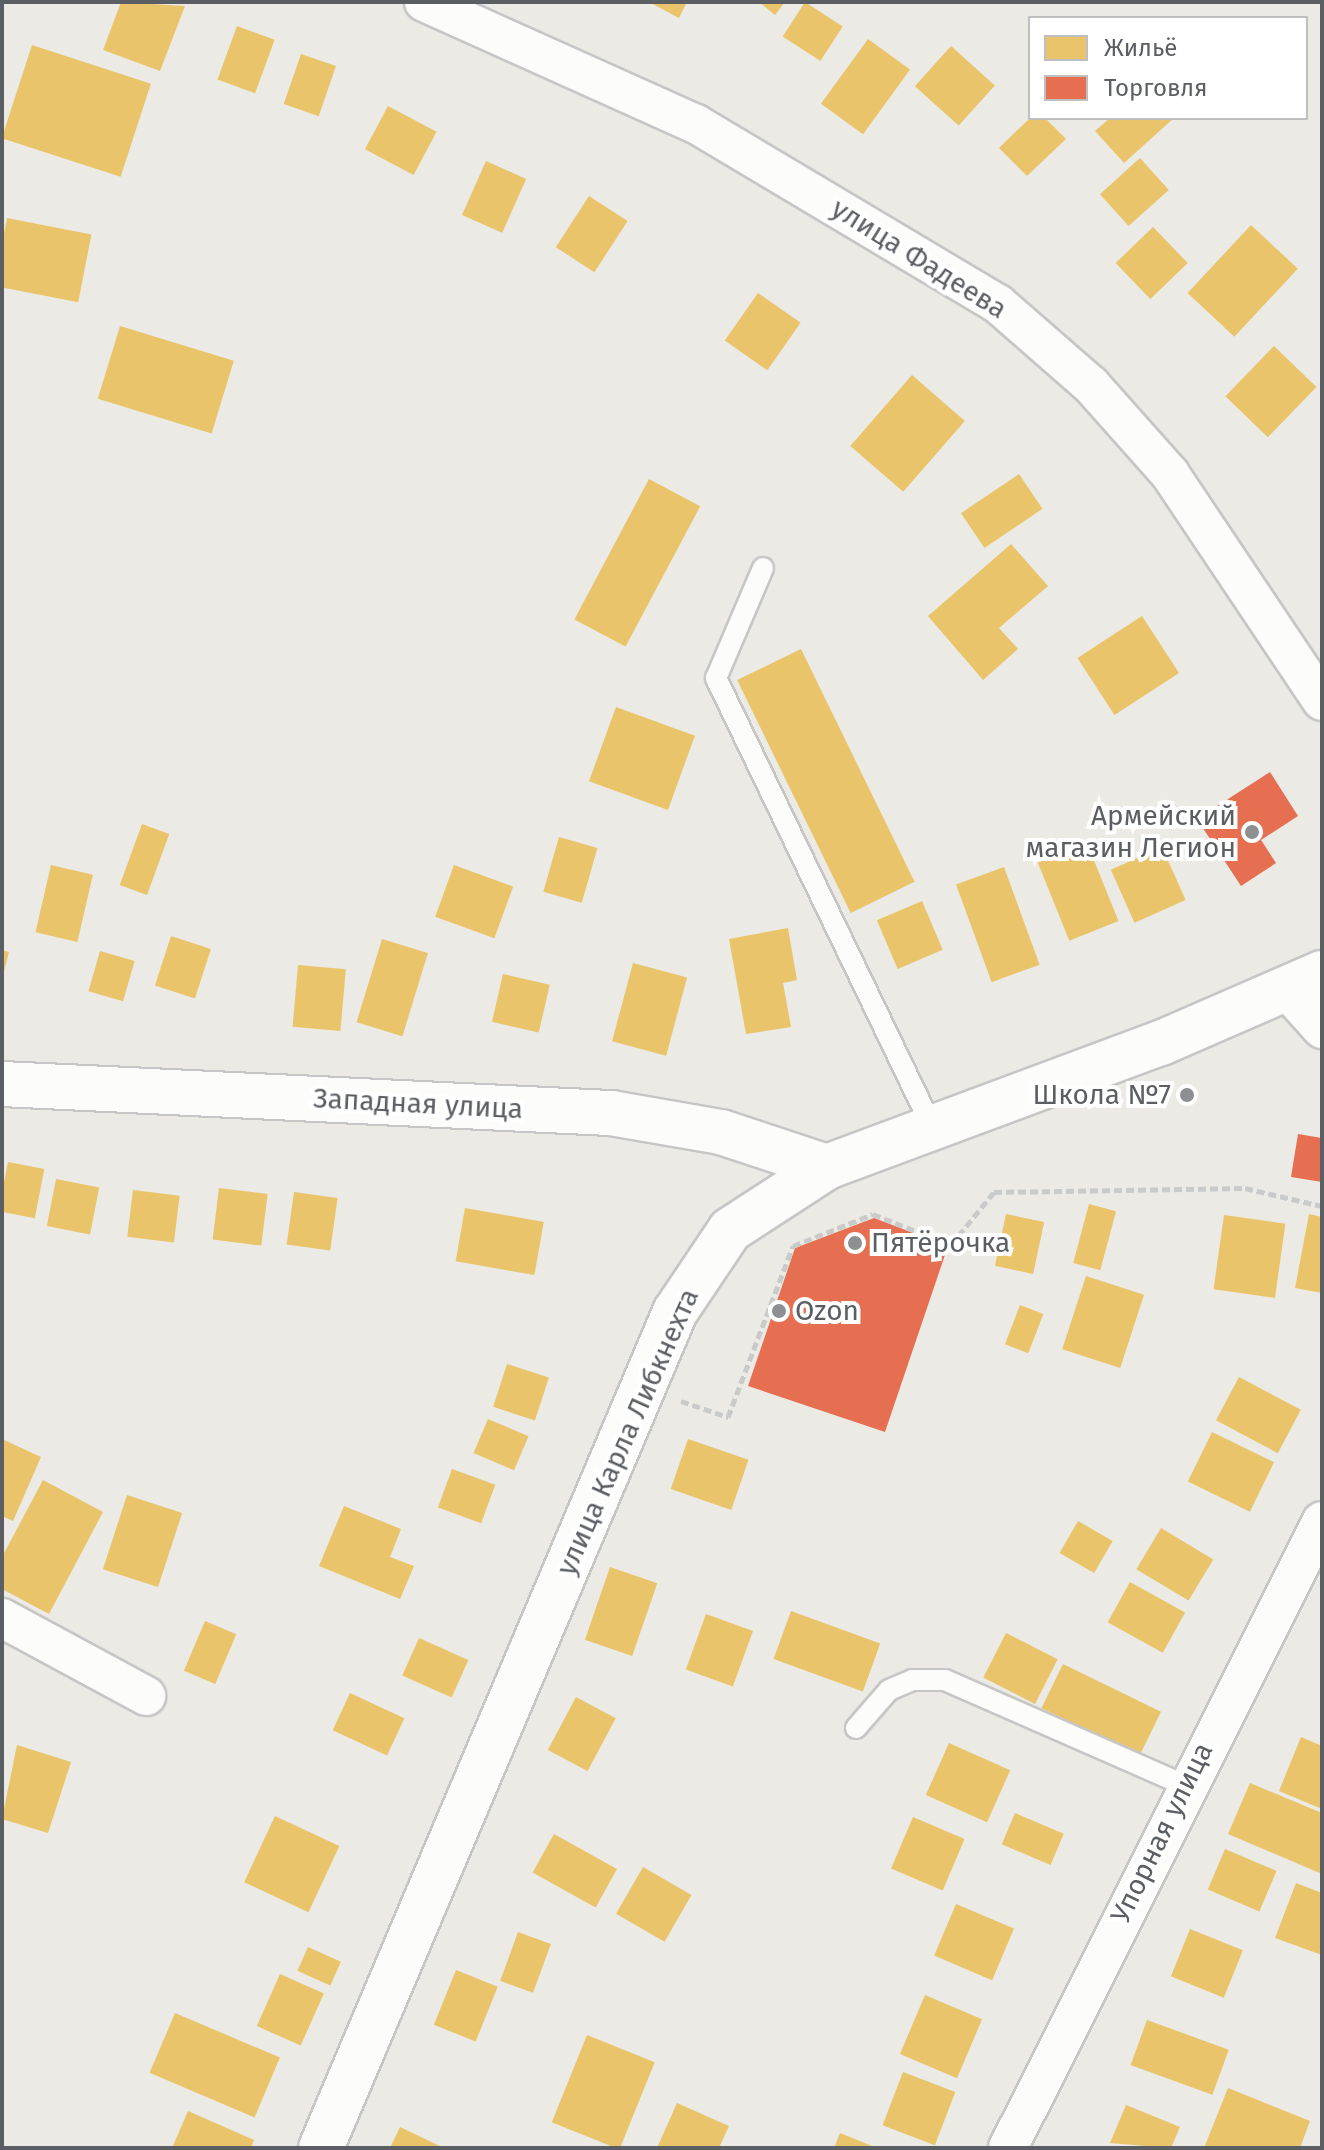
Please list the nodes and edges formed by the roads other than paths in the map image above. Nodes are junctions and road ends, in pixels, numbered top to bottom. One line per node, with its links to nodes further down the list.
1 (424, 2): 3 (street, улица Фадеева)
2 (763, 568): 7 (lane)
3 (1322, 701)
4 (1304, 981): 5 (street); 7 (main road, улица Карла Либкнехта)
5 (1322, 1029)
6 (2, 1084): 8 (main road, Западная улица)
7 (933, 1128): 8 (main road, улица Карла Либкнехта)
8 (827, 1167): 14 (main road, улица Карла Либкнехта)
9 (1322, 1521): 13 (street, Упорная улица)
10 (2, 1618): 11 (street)
11 (146, 1696)
12 (856, 1728): 13 (lane)
13 (1184, 1785): 15 (street, Упорная улица)
14 (321, 2148)
15 (1008, 2148)

